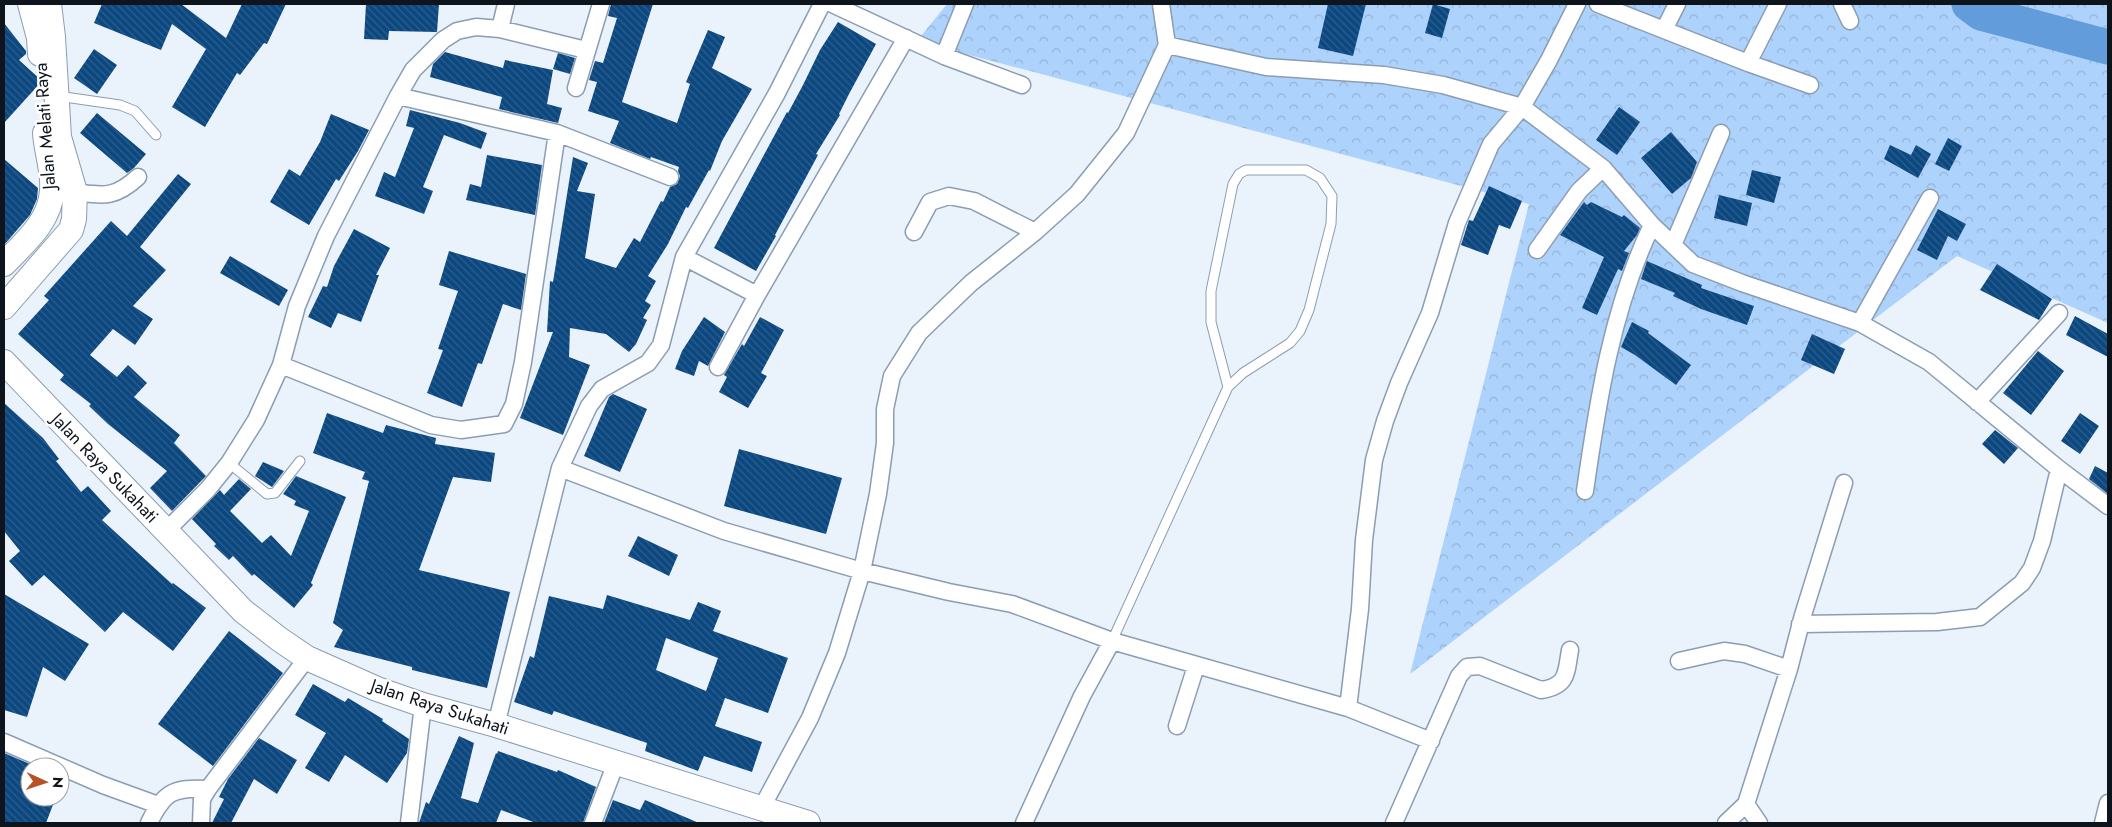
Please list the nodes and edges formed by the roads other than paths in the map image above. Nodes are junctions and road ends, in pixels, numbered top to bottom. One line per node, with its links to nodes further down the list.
1 (30, 4): 25 (main road, Jalan Melati Raya)
2 (49, 4): 25 (main road, Jalan Melati Raya)
3 (506, 4): 15 (street)
4 (601, 4): 19 (street)
5 (822, 4): 41 (street)
6 (832, 4): 17 (street)
7 (965, 4): 20 (street)
8 (1160, 4): 18 (street)
9 (1577, 4): 27 (street)
10 (1598, 4): 16 (street)
11 (1677, 4): 16 (street)
12 (1778, 4): 21 (street)
13 (1842, 4): 14 (street)
14 (1850, 21)
15 (500, 29): 19 (street); 26 (street)
16 (1664, 30): 21 (street)
17 (906, 38): 20 (street); 43 (street)
18 (1167, 45): 27 (street); 38 (street)
19 (586, 50): 24 (street)
20 (944, 56): 23 (street)
21 (1748, 63): 22 (street)
22 (1810, 85)
23 (1022, 86)
24 (576, 88)
25 (50, 94): 30 (lane); 34 (main road, Jalan Melati Raya)
26 (398, 96): 28 (street); 47 (street)
27 (1522, 107): 31 (street); 69 (street)
28 (557, 133): 33 (street); 47 (street)
29 (1721, 133): 39 (street)
30 (156, 135)
31 (1603, 168): 36 (street); 40 (street)
32 (138, 177): 34 (street)
33 (670, 177)
34 (64, 191): 42 (main road, Jalan Melati Raya); 44 (main road, Jalan Melati Raya)
35 (1930, 198): 46 (street)
36 (1652, 225): 39 (street); 57 (street)
37 (914, 232): 38 (street)
38 (1035, 232): 60 (street)
39 (1673, 245): 46 (street)
40 (1537, 250)
41 (684, 257): 43 (street); 54 (street)
42 (4, 264)
43 (757, 295): 49 (street)
44 (4, 307)
45 (2059, 313): 51 (street)
46 (1860, 323): 51 (street)
47 (281, 364): 53 (street)
48 (5, 365): 59 (main road, Jalan Raya Sukahati)
49 (718, 367)
50 (1228, 386): 50 (lane); 62 (lane)
51 (1977, 402): 55 (street)
52 (300, 461): 53 (lane)
53 (229, 463): 59 (street)
54 (560, 468): 60 (street); 70 (street)
55 (2059, 470): 58 (street); 61 (street)
56 (1844, 483): 61 (street)
57 (1585, 491)
58 (2108, 506)
59 (166, 531): 64 (main road, Jalan Raya Sukahati)
60 (862, 571): 62 (street); 79 (street)
61 (1800, 624): 67 (street)
62 (1112, 641): 66 (street); 85 (street)
63 (1570, 650): 72 (street)
64 (307, 658): 68 (main road, Jalan Raya Sukahati); 75 (street)
65 (1679, 661): 67 (street)
66 (1196, 666): 69 (street); 71 (street)
67 (1789, 669): 77 (street)
68 (423, 705): 70 (main road, Jalan Raya Sukahati); 82 (street)
69 (1348, 708): 72 (street)
70 (496, 725): 74 (main road, Jalan Raya Sukahati)
71 (1177, 726)
72 (1431, 740): 86 (street)
73 (4, 742): 78 (street)
74 (616, 763): 79 (main road, Jalan Raya Sukahati); 83 (street)
75 (208, 789): 78 (street); 81 (street)
76 (2108, 803): 89 (street)
77 (1746, 804): 87 (street); 88 (street)
78 (158, 805): 80 (street)
79 (768, 815): 84 (main road, Jalan Raya Sukahati)
80 (149, 823)
81 (201, 823)
82 (409, 823)
83 (593, 823)
84 (808, 823)
85 (1024, 823)
86 (1394, 823)
87 (1726, 823)
88 (1759, 823)
89 (2103, 823)

